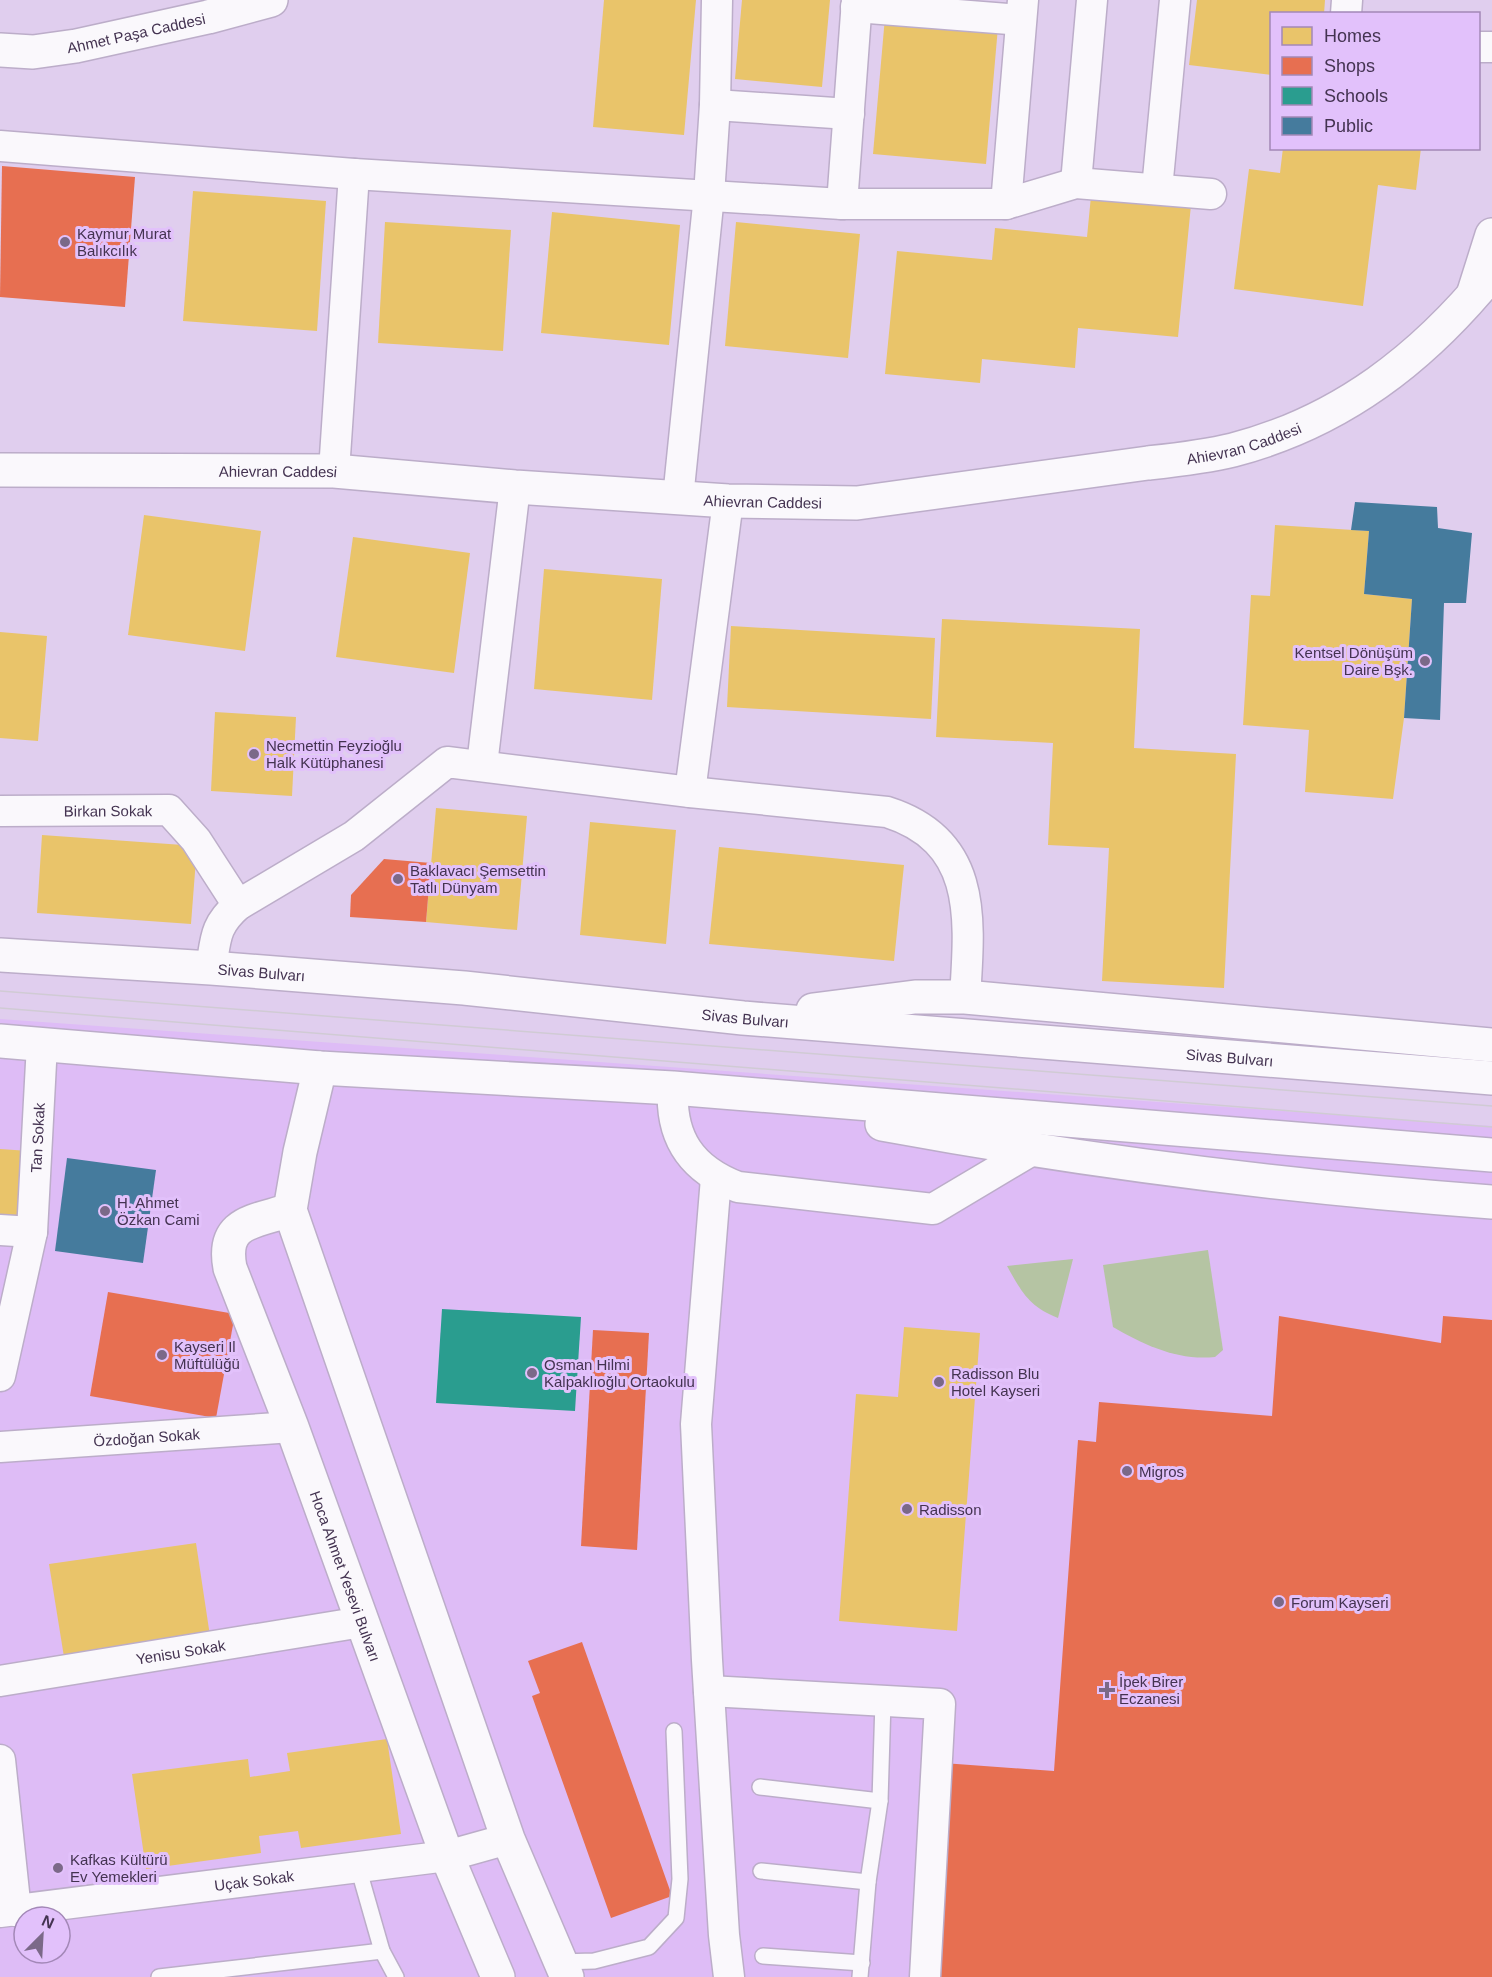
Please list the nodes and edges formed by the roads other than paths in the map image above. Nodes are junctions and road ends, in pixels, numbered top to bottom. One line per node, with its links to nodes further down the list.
1 (271, 0): 7 (main road, Ahmet Paşa Caddesi)
2 (717, 0): 8 (street)
3 (1092, 0): 12 (street)
4 (1175, 0): 13 (street)
5 (856, 3): 6 (street); 9 (street)
6 (1022, 10): 17 (street)
7 (0, 50)
8 (715, 105): 9 (street); 15 (street)
9 (849, 114): 16 (street)
10 (0, 146): 11 (street)
11 (354, 174): 15 (street); 21 (street)
12 (1076, 183): 13 (street); 17 (street)
13 (1157, 189): 14 (street)
14 (1211, 194)
15 (709, 195): 16 (street); 23 (street)
16 (842, 204): 17 (street)
17 (1006, 204)
18 (1492, 235): 19 (main road, Ahievran Caddesi)
19 (1482, 285): 24 (main road, Ahievran Caddesi)
20 (0, 470): 21 (main road, Ahievran Caddesi)
21 (334, 471): 22 (main road, Ahievran Caddesi)
22 (515, 487): 23 (main road, Ahievran Caddesi); 25 (street)
23 (678, 498): 24 (main road, Ahievran Caddesi)
24 (729, 501): 26 (street)
25 (482, 765): 26 (street); 28 (street)
26 (690, 792): 31 (street)
27 (0, 811): 28 (street, Birkan Sokak)
28 (238, 905): 30 (street)
29 (0, 955): 30 (main road, Sivas Bulvarı)
30 (211, 968): 32 (main road, Sivas Bulvarı)
31 (965, 997): 32 (main road); 35 (main road)
32 (743, 1018): 37 (main road, Sivas Bulvarı)
33 (0, 1041): 34 (main road)
34 (42, 1044): 36 (main road); 45 (street, Tan Sokak)
35 (1492, 1046)
36 (320, 1068): 38 (main road); 43 (main road)
37 (1492, 1078)
38 (673, 1088): 39 (main road); 40 (main road); 41 (street)
39 (1032, 1150): 41 (street); 42 (main road)
40 (1492, 1155)
41 (716, 1178): 51 (street)
42 (1492, 1202)
43 (290, 1210): 47 (main road, Hoca Ahmet Yesevi Bulvarı); 57 (main road)
44 (0, 1230): 45 (street)
45 (32, 1232): 46 (street, Tan Sokak)
46 (0, 1376)
47 (292, 1427): 48 (street, Özdoğan Sokak); 49 (main road, Hoca Ahmet Yesevi Bulvarı)
48 (0, 1447)
49 (362, 1622): 50 (street, Yenisu Sokak); 58 (main road, Hoca Ahmet Yesevi Bulvarı)
50 (0, 1681)
51 (709, 1691): 52 (street); 70 (street)
52 (883, 1701): 56 (lane); 71 (street)
53 (674, 1731): 65 (lane)
54 (0, 1760): 62 (street)
55 (760, 1787): 56 (lane)
56 (880, 1801): 61 (lane)
57 (508, 1839): 58 (street, Uçak Sokak); 65 (main road)
58 (447, 1856): 59 (street, Uçak Sokak); 69 (main road, Hoca Ahmet Yesevi Bulvarı)
59 (358, 1867): 62 (street, Uçak Sokak); 63 (lane)
60 (760, 1871): 61 (lane)
61 (868, 1882): 66 (lane)
62 (8, 1912)
63 (382, 1951): 67 (lane); 68 (lane)
64 (763, 1956): 66 (lane)
65 (563, 1969)
66 (861, 1970)
67 (159, 1977)
68 (396, 1977)
69 (498, 1977)
70 (729, 1977)
71 (926, 1977)

